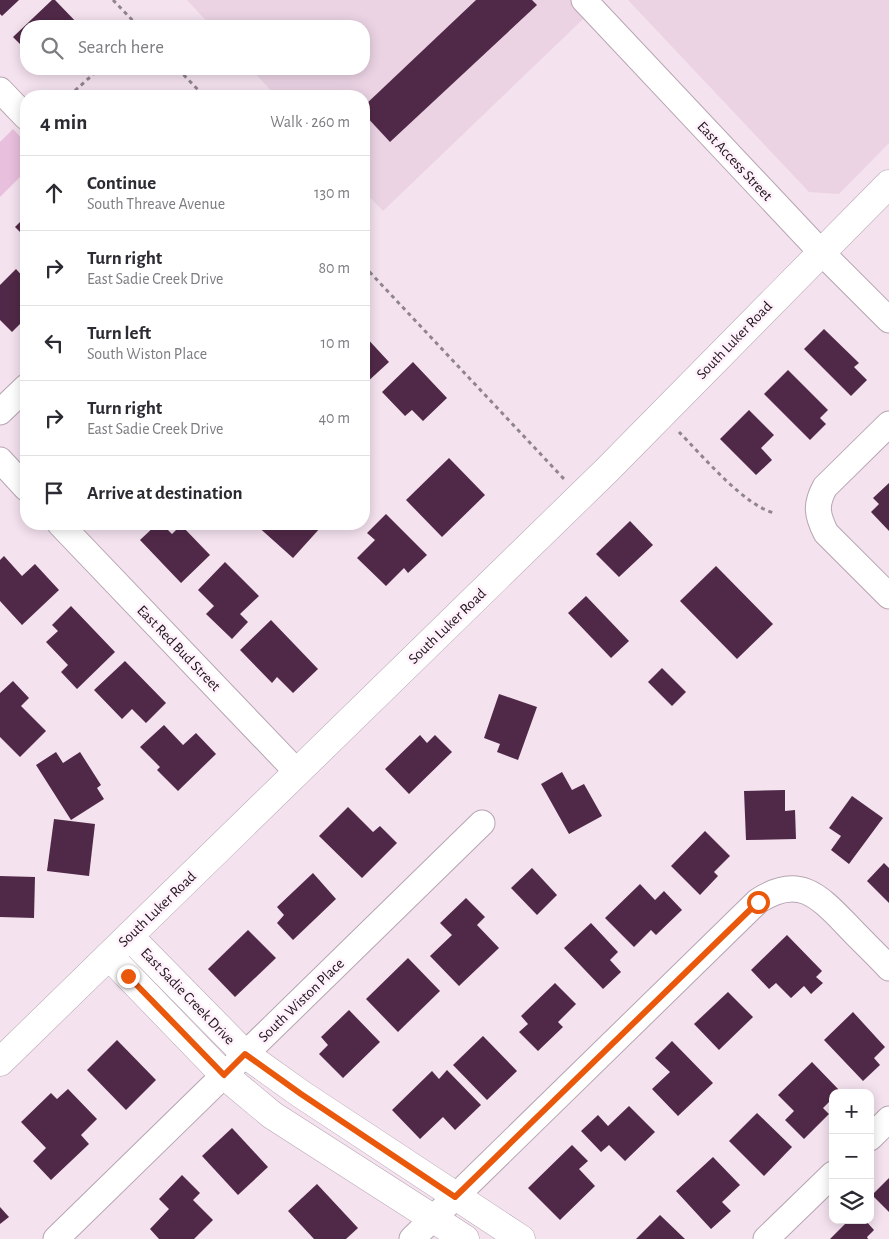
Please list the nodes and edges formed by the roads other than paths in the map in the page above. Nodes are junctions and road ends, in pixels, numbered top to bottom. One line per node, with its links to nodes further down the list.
1 (584, 0): 5 (street, East Access Street)
2 (0, 90): 3 (street)
3 (20, 111)
4 (889, 184): 5 (street, South Luker Road)
5 (822, 252): 6 (street, East Access Street); 14 (street, South Luker Road)
6 (889, 320)
7 (20, 393): 8 (street)
8 (0, 412)
9 (889, 424): 13 (street)
10 (0, 460): 11 (street)
11 (20, 482)
12 (66, 530): 14 (street, East Red Bud Street)
13 (889, 596)
14 (297, 772): 16 (street, South Luker Road)
15 (482, 824): 19 (street, South Wiston Place)
16 (129, 936): 17 (street, South Luker Road); 19 (street, East Sadie Creek Drive)
17 (109, 956): 20 (street, South Luker Road); 21 (street, East Sadie Creek Drive)
18 (889, 968): 25 (street)
19 (245, 1054): 21 (street, South Wiston Place); 25 (street, East Sadie Creek Drive)
20 (0, 1062)
21 (224, 1075): 26 (street, East Sadie Creek Drive); 27 (street, South Wiston Place)
22 (889, 1119): 23 (street)
23 (874, 1134)
24 (829, 1178): 31 (street)
25 (455, 1197): 26 (street); 30 (street, East Sadie Creek Drive)
26 (432, 1219): 28 (street); 29 (street, East Sadie Creek Drive)
27 (56, 1239)
28 (412, 1239)
29 (465, 1239)
30 (521, 1239)
31 (766, 1239)

